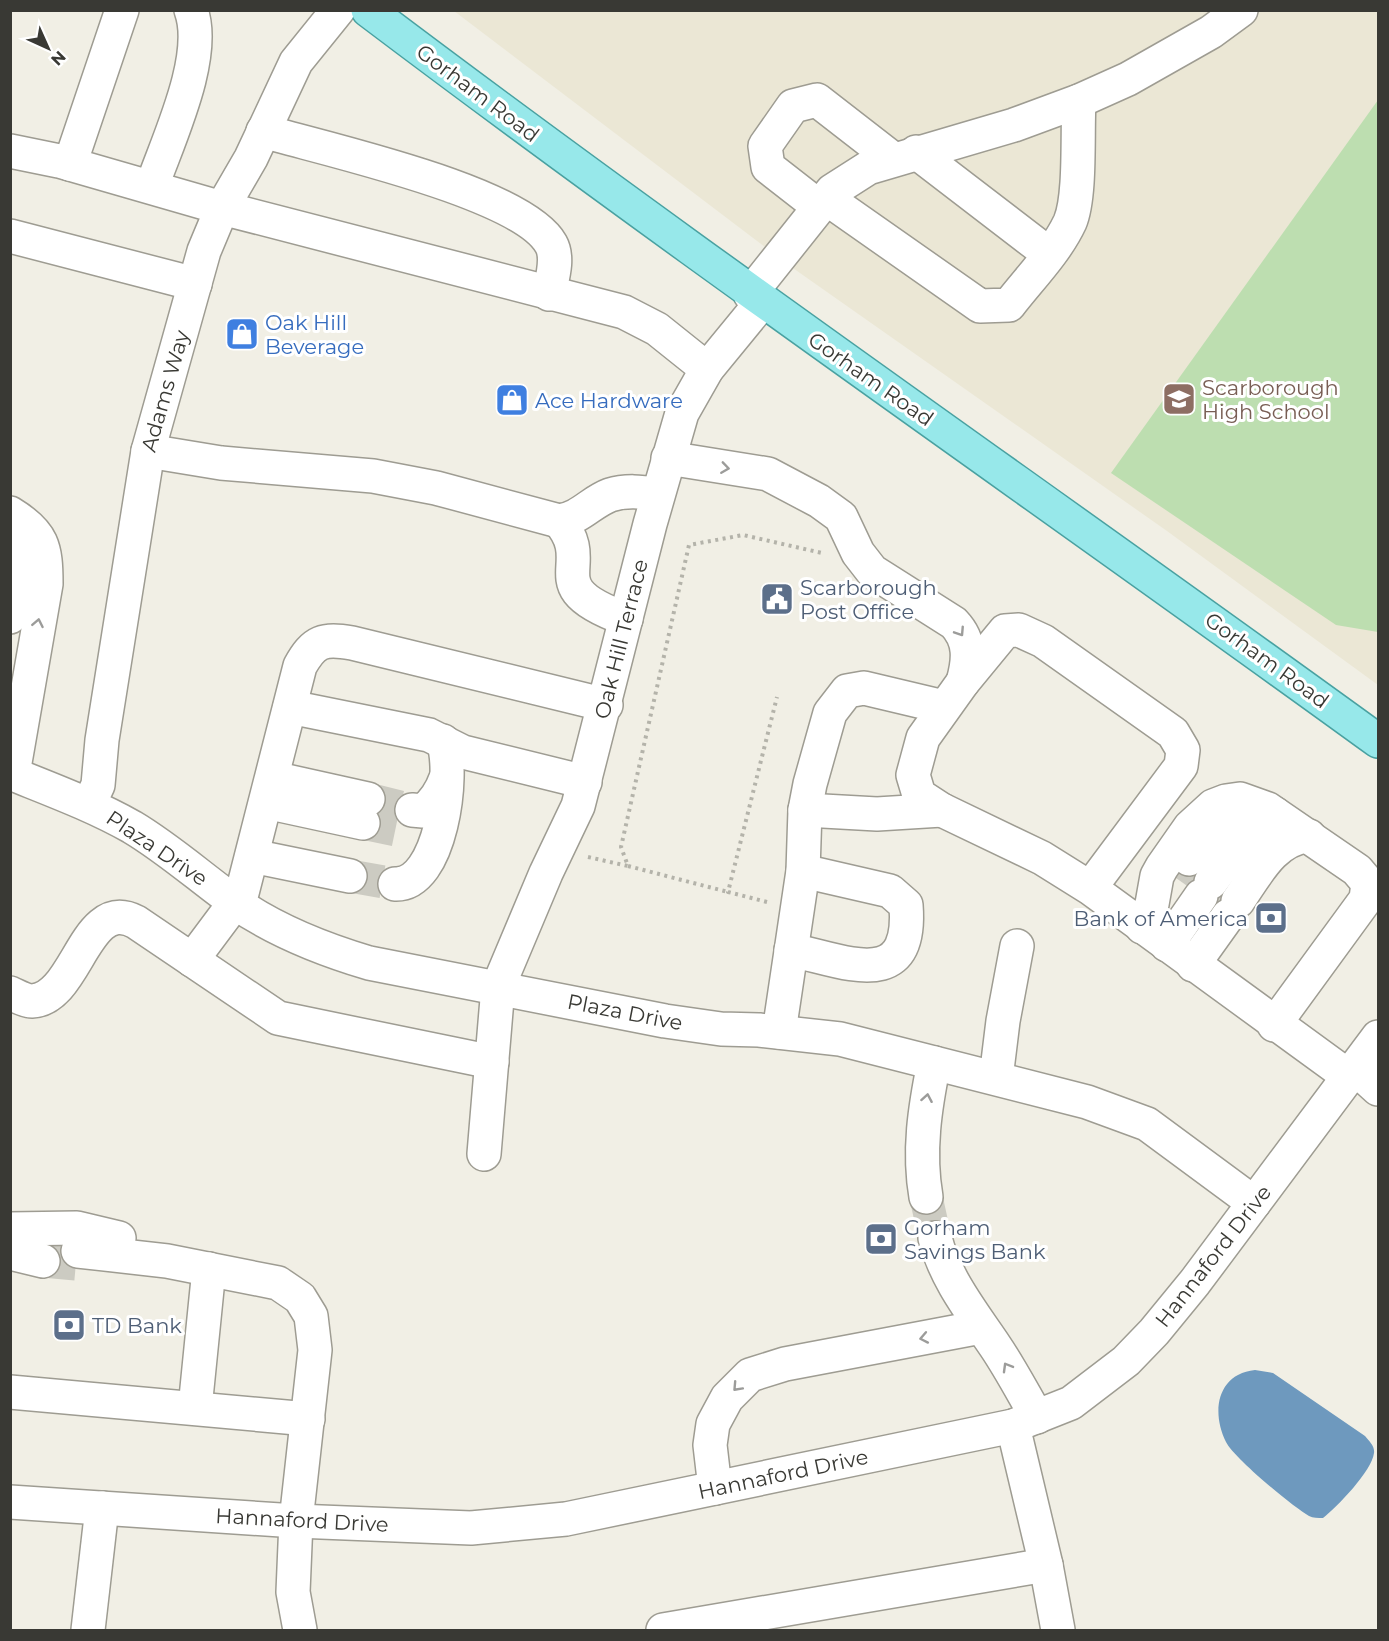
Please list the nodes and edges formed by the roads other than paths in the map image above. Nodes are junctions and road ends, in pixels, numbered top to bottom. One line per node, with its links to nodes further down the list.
1 (122, 10): 10 (street)
2 (191, 10): 11 (street)
3 (338, 10): 7 (street, Adams Way)
4 (368, 10): 18 (main road, Gorham Road)
5 (1241, 10): 6 (street, Oak Hill Terrace)
6 (1079, 101): 9 (street, Oak Hill Terrace); 15 (street)
7 (263, 131): 13 (street, Adams Way); 17 (street)
8 (10, 151): 10 (street)
9 (904, 155): 12 (street, Oak Hill Terrace); 12 (street); 15 (street)
10 (70, 164): 11 (street)
11 (152, 186): 13 (street)
12 (822, 202): 15 (street); 18 (street, Oak Hill Terrace)
13 (222, 208): 16 (street, Adams Way); 17 (street)
14 (10, 236): 16 (street)
15 (1049, 254)
16 (195, 285): 20 (street, Adams Way)
17 (549, 294): 19 (street)
18 (756, 298): 19 (street, Oak Hill Terrace); 33 (main road, Gorham Road)
19 (707, 369): 21 (street, Oak Hill Terrace)
20 (148, 451): 24 (street); 38 (street, Adams Way)
21 (668, 458): 22 (street, Oak Hill Terrace); 30 (street, one-way to 30)
22 (658, 494): 24 (street); 28 (street, Oak Hill Terrace)
23 (10, 513): 29 (street, one-way to 23)
24 (559, 520): 28 (street)
25 (10, 543): 26 (street)
26 (15, 585): 27 (street)
27 (10, 617)
28 (626, 619): 31 (street, Oak Hill Terrace)
29 (19, 677): 35 (street)
30 (954, 695): 39 (street); 40 (street); 47 (street)
31 (606, 705): 32 (street); 36 (street, Oak Hill Terrace)
32 (290, 707): 34 (street); 37 (street)
33 (1378, 741)
34 (446, 756): 36 (street); 46 (street)
35 (12, 774): 38 (street, Plaza Drive)
36 (585, 782): 54 (street, Oak Hill Terrace)
37 (269, 790): 41 (street); 43 (street)
38 (89, 804): 49 (street, Plaza Drive)
39 (805, 810): 40 (street); 44 (street)
40 (942, 810): 47 (street)
41 (366, 811)
42 (1294, 826): 48 (street); 48 (street); 51 (street); 56 (street)
43 (252, 856): 45 (street); 49 (street)
44 (803, 871): 52 (street); 52 (street)
45 (350, 876)
46 (394, 885)
47 (1090, 888): 51 (street)
48 (1210, 892): 51 (street); 51 (street)
49 (237, 903): 53 (street); 54 (street, Plaza Drive)
50 (1017, 946): 61 (street)
51 (1170, 948): 56 (street)
52 (791, 950): 57 (street)
53 (192, 960): 55 (street); 59 (street)
54 (498, 987): 57 (street, Plaza Drive); 59 (street, Oak Hill Terrace)
55 (11, 993)
56 (1274, 1024): 62 (street)
57 (780, 1032): 60 (street, Plaza Drive)
58 (1378, 1037): 62 (street, Hannaford Drive)
59 (492, 1062): 63 (street, Oak Hill Terrace)
60 (934, 1063): 61 (street, Plaza Drive); 64 (street, one-way to 60)
61 (996, 1078): 65 (street, Plaza Drive)
62 (1360, 1078): 65 (street, Hannaford Drive)
63 (484, 1154)
64 (927, 1196)
65 (1254, 1203): 77 (street, Hannaford Drive)
66 (10, 1229): 71 (street)
67 (935, 1237): 73 (street)
68 (10, 1244): 69 (street)
69 (10, 1253)
70 (77, 1258): 71 (street)
71 (167, 1261): 72 (street)
72 (209, 1269): 75 (street); 76 (street)
73 (981, 1327): 77 (street, one-way to 73); 78 (street, one-way to 78)
74 (10, 1392): 75 (street)
75 (195, 1408): 76 (street)
76 (308, 1419): 81 (street)
77 (1025, 1422): 78 (street, Hannaford Drive); 82 (street)
78 (715, 1488): 81 (street, Hannaford Drive)
79 (10, 1502): 80 (street, Hannaford Drive)
80 (102, 1508): 81 (street, Hannaford Drive); 83 (street)
81 (296, 1521): 84 (street)
82 (1046, 1565): 85 (street); 86 (street)
83 (88, 1630)
84 (300, 1630)
85 (663, 1630)
86 (1058, 1630)

